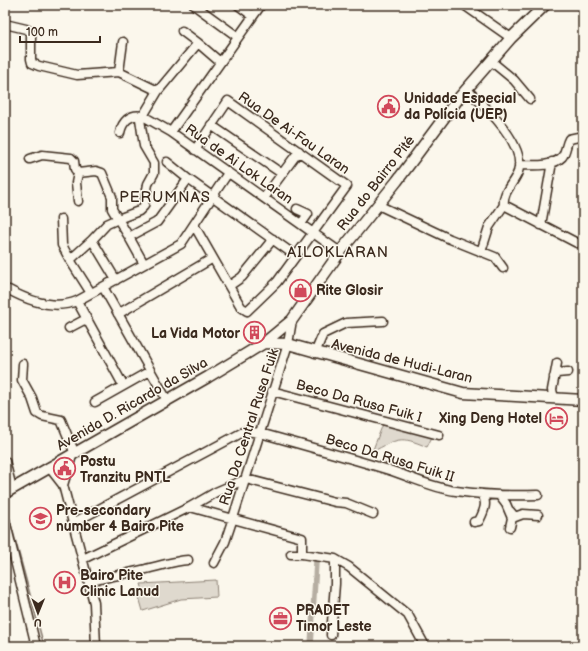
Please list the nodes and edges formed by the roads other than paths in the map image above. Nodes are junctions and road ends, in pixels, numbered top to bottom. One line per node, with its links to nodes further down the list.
1 (194, 5): 9 (street)
2 (238, 5): 6 (street)
3 (261, 5): 6 (street, Rua de Ai Lok Laran)
4 (464, 5): 10 (street)
5 (545, 5): 10 (main road, Rua do Bairro Pité)
6 (253, 16): 9 (street, Rua de Ai Lok Laran)
7 (5, 24): 15 (street)
8 (182, 31): 12 (street)
9 (238, 37): 14 (street, Rua de Ai Lok Laran)
10 (511, 38): 13 (main road, Rua do Bairro Pité)
11 (123, 42): 15 (street)
12 (198, 43): 14 (street); 17 (street)
13 (491, 61): 16 (main road, Rua do Bairro Pité); 18 (street)
14 (220, 62): 21 (street, Rua de Ai Lok Laran)
15 (119, 72): 17 (street)
16 (466, 89): 29 (street); 37 (main road, Rua do Bairro Pité)
17 (158, 91): 19 (street)
18 (530, 99)
19 (143, 116): 21 (street); 22 (street); 41 (street)
20 (211, 125): 24 (street, Rua De Ai-Fau Laran); 25 (street, Rua De Ai-Fau Laran); 31 (street)
21 (171, 132): 24 (street, Rua de Ai Lok Laran)
22 (120, 133)
23 (583, 136): 28 (street)
24 (195, 150): 32 (street, Rua de Ai Lok Laran)
25 (299, 151): 31 (street); 45 (street, Rua De Ai-Fau Laran)
26 (30, 159): 30 (street)
27 (167, 162): 33 (street)
28 (552, 162): 29 (street); 44 (street)
29 (519, 165): 38 (street)
30 (78, 173): 36 (street); 41 (street)
31 (281, 173): 35 (street)
32 (228, 174): 34 (street); 35 (street, Rua de Ai Lok Laran)
33 (188, 178): 34 (street); 46 (street)
34 (213, 196): 43 (street); 47 (street)
35 (264, 198): 42 (street, Rua de Ai Lok Laran)
36 (78, 201)
37 (378, 205): 50 (main road, Rua do Bairro Pité); 51 (street)
38 (504, 205): 44 (street); 51 (street)
39 (297, 209): 42 (street)
40 (61, 219): 54 (street)
41 (118, 219): 46 (street); 48 (street)
42 (301, 224): 45 (street, Rua de Ai Lok Laran)
43 (194, 225): 53 (street); 55 (street)
44 (541, 225): 49 (street)
45 (313, 232): 50 (street, Rua de Ai Lok Laran); 52 (street)
46 (129, 236): 55 (street)
47 (273, 239): 52 (street); 58 (street)
48 (92, 240): 54 (street); 57 (street)
49 (577, 244)
50 (340, 252): 65 (main road, Rua do Bairro Pité)
51 (481, 252): 56 (street)
52 (296, 256): 58 (street)
53 (213, 258): 58 (street); 63 (street)
54 (70, 260): 61 (street)
55 (144, 264): 57 (street)
56 (503, 268)
57 (116, 280): 59 (street)
58 (229, 286)
59 (103, 287): 61 (street); 63 (street)
60 (9, 290): 62 (street)
61 (91, 293): 62 (street)
62 (77, 302): 64 (street)
63 (118, 314): 73 (street)
64 (86, 319): 67 (street); 76 (street)
65 (292, 320): 68 (main road, Rua do Bairro Pité); 69 (street, Rua Da Central Rusa Fuik)
66 (382, 321): 70 (street)
67 (69, 328)
68 (264, 343): 69 (main road, Avenida de Hudi-Laran); 79 (main road, Avenida D. Ricardo da Silva)
69 (288, 344): 70 (main road, Avenida de Hudi-Laran); 77 (street, Rua Da Central Rusa Fuik)
70 (315, 353): 78 (main road, Avenida de Hudi-Laran)
71 (557, 363): 75 (street)
72 (23, 364): 84 (street)
73 (150, 371): 76 (street); 79 (street)
74 (568, 372): 75 (street)
75 (554, 380): 78 (street)
76 (123, 385): 81 (street)
77 (272, 391): 82 (street, Rua Da Central Rusa Fuik); 83 (street, Beco Da Rusa Fuik I)
78 (554, 398): 80 (main road, Avenida de Hudi-Laran)
79 (166, 400): 84 (main road, Avenida D. Ricardo da Silva)
80 (583, 400)
81 (95, 402)
82 (260, 433): 87 (street, Rua Da Central Rusa Fuik); 92 (street, Beco Da Rusa Fuik II); 100 (street, Beco Da Rusa Fuik II)
83 (439, 435)
84 (73, 455): 86 (main road, Avenida D. Ricardo da Silva); 88 (street)
85 (5, 461): 89 (street)
86 (49, 468): 88 (street); 89 (main road, Avenida D. Ricardo da Silva)
87 (246, 479): 93 (street); 95 (street); 97 (street, Rua Da Central Rusa Fuik)
88 (63, 485): 100 (street)
89 (10, 490)
90 (497, 495): 91 (street, Beco Da Rusa Fuik II); 92 (street, Beco Da Rusa Fuik II); 94 (street)
91 (538, 495)
92 (483, 497): 99 (street)
93 (190, 507): 97 (street); 104 (street)
94 (509, 511): 96 (street); 101 (street)
95 (373, 514)
96 (538, 515)
97 (233, 518): 103 (street); 107 (street, Rua Da Central Rusa Fuik)
98 (5, 520): 110 (street)
99 (474, 522)
100 (73, 523): 104 (street)
101 (510, 527)
102 (291, 554): 103 (street)
103 (302, 554): 105 (street)
104 (83, 559): 108 (street)
105 (335, 559): 109 (street); 112 (street)
106 (188, 560): 108 (street)
107 (214, 563)
108 (89, 582): 111 (street)
109 (331, 635)
110 (36, 646)
111 (96, 646)
112 (425, 646)

